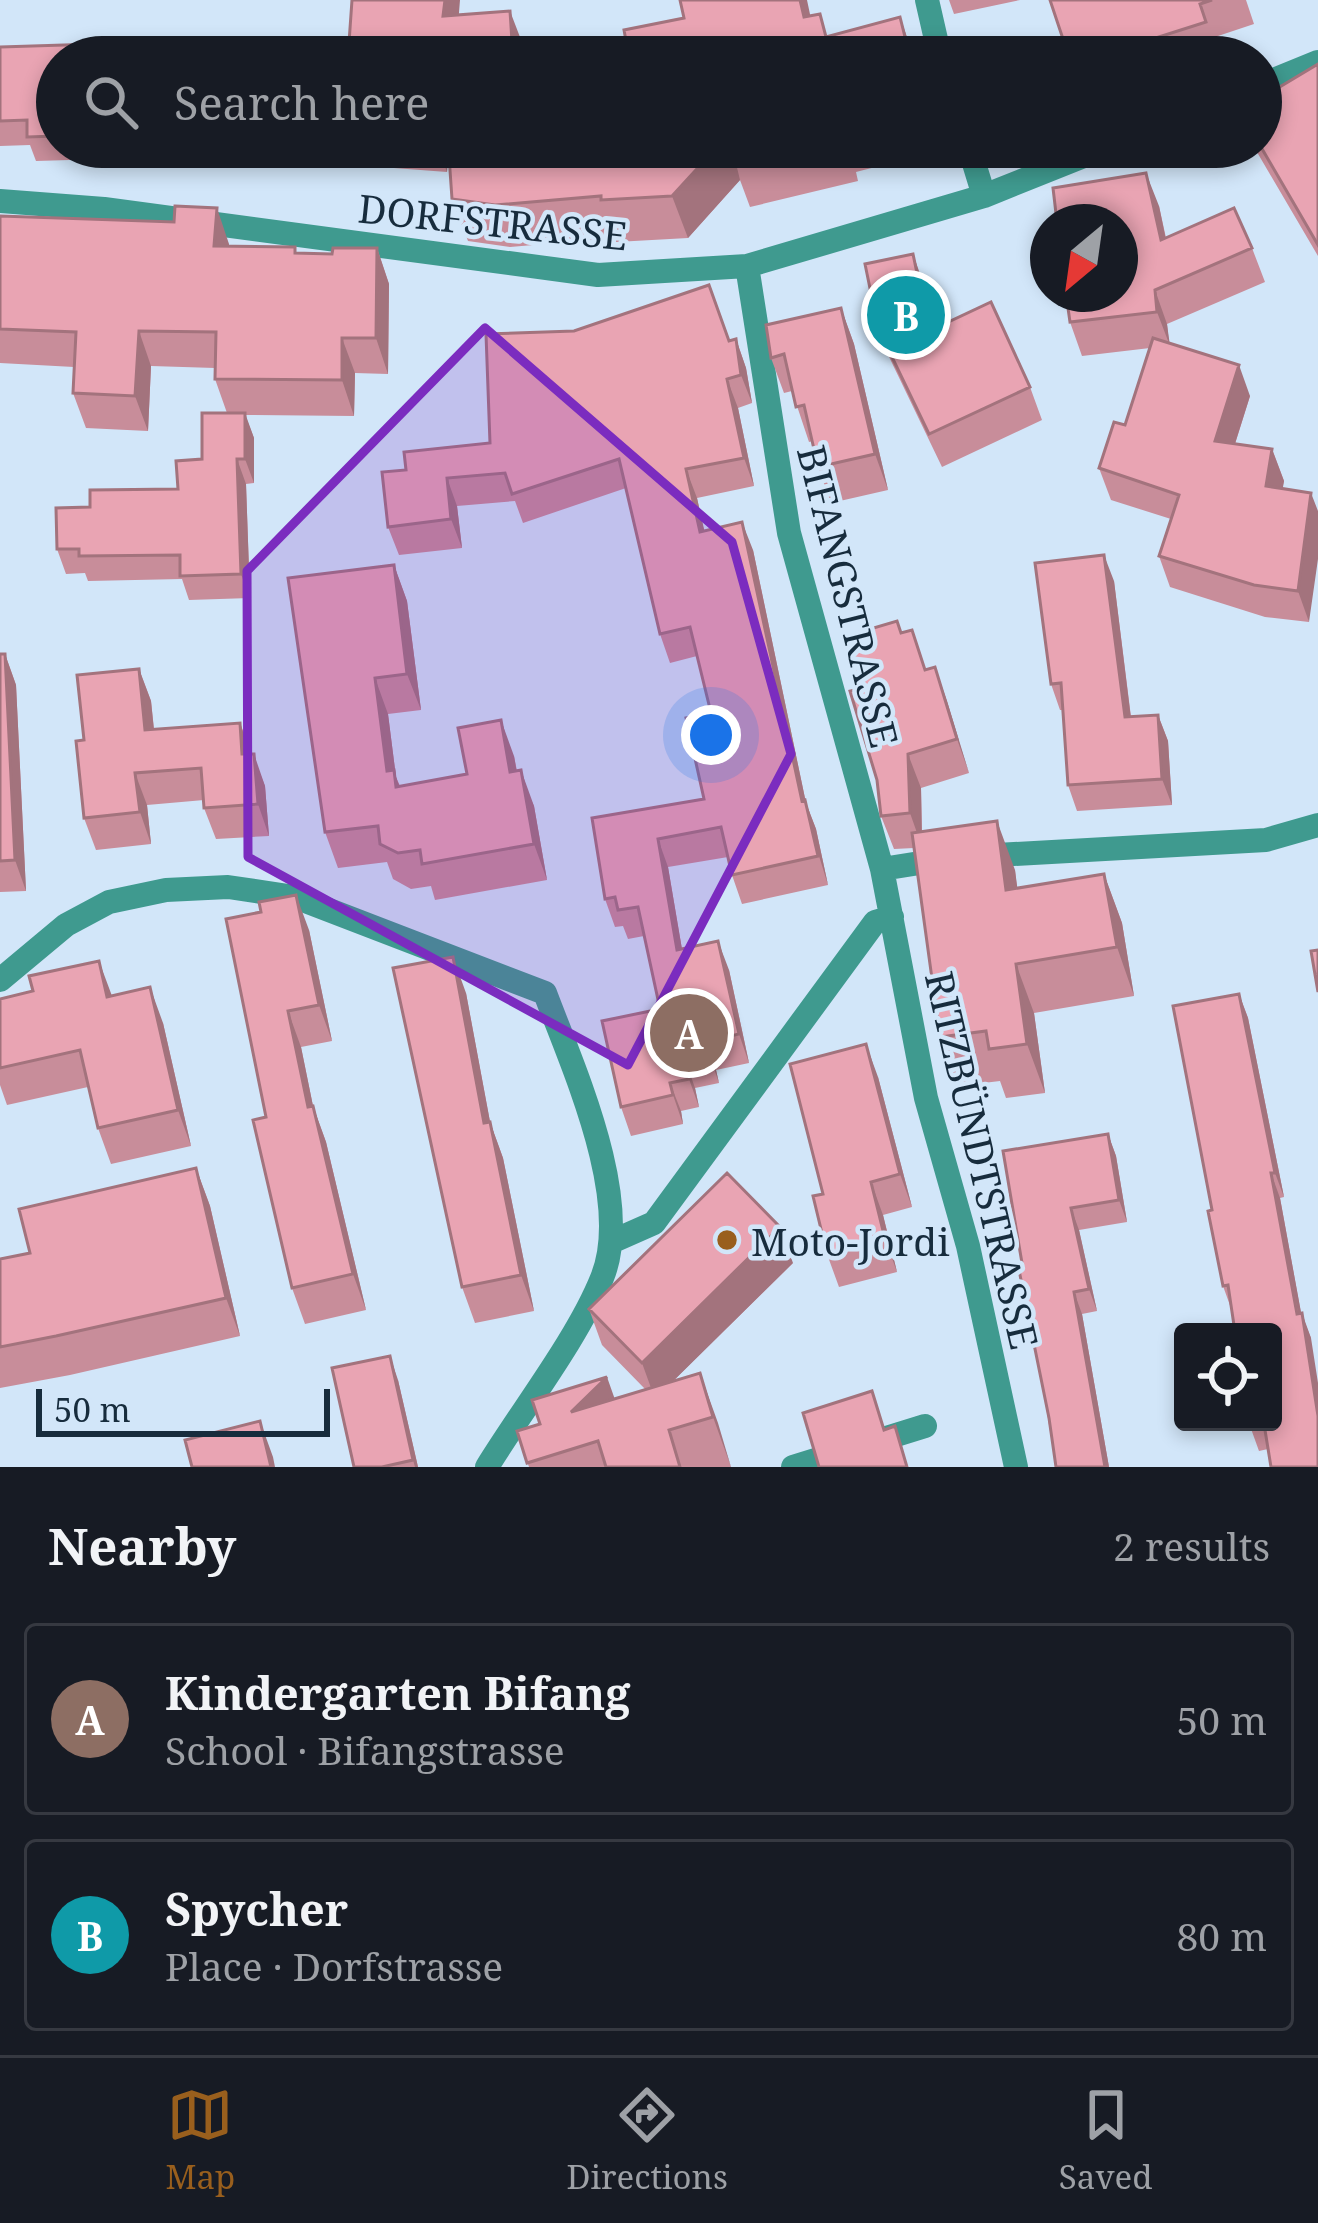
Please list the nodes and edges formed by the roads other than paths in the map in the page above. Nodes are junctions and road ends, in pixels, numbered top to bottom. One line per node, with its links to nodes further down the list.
1 (927, 0): 2 (street)
2 (935, 36)
3 (1318, 62): 4 (street)
4 (1282, 77)
5 (975, 168): 7 (street)
6 (1054, 168): 7 (street, DORFSTRASSE)
7 (984, 196): 9 (street, DORFSTRASSE)
8 (0, 201): 9 (street, DORFSTRASSE)
9 (747, 266): 11 (street, BIFANGSTRASSE)
10 (1318, 825): 11 (street)
11 (882, 869): 12 (street, RITZBÜNDTSTRASSE)
12 (892, 917): 14 (street); 18 (street, RITZBÜNDTSTRASSE)
13 (0, 980): 14 (street)
14 (611, 1242): 16 (street)
15 (925, 1426): 17 (street)
16 (487, 1467)
17 (793, 1467)
18 (1016, 1467)

